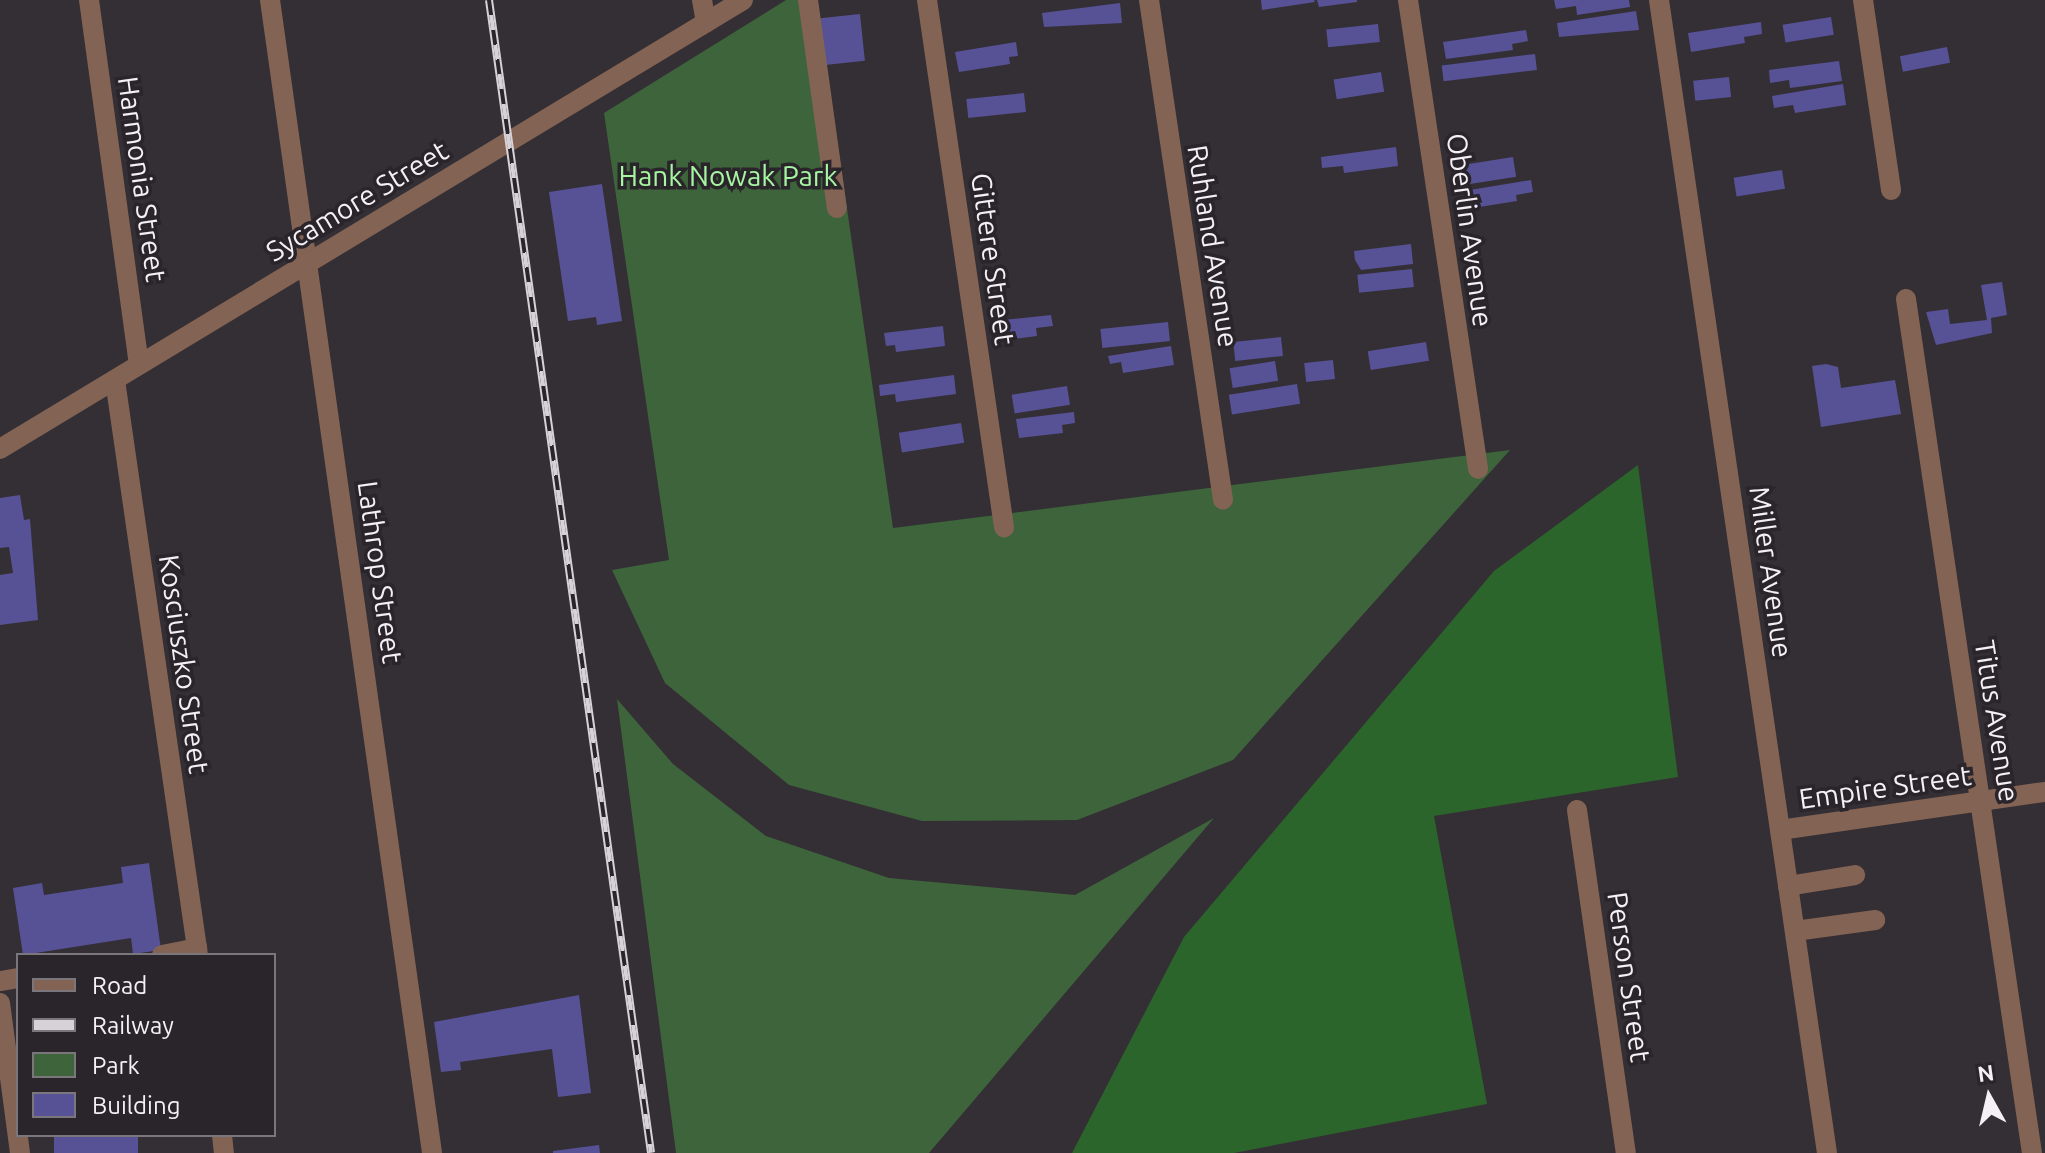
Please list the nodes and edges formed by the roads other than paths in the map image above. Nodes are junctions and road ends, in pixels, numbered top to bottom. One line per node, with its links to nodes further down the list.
1 (89, 0): 16 (street, Harmonia Street)
2 (270, 0): 14 (street, Lathrop Street)
3 (702, 0): 11 (street)
4 (743, 0): 11 (street, Sycamore Street)
5 (808, 0): 13 (street)
6 (927, 0): 21 (street, Gittere Street)
7 (1149, 0): 20 (street, Ruhland Avenue)
8 (1408, 0): 19 (street, Oberlin Avenue)
9 (1659, 0): 25 (street, Miller Avenue)
10 (1863, 0): 12 (street)
11 (706, 23): 14 (street, Sycamore Street)
12 (1891, 190)
13 (837, 208)
14 (308, 264): 16 (street, Sycamore Street); 33 (street, Lathrop Street)
15 (1906, 299): 23 (street, Titus Avenue)
16 (139, 365): 17 (street, Sycamore Street)
17 (115, 380): 18 (street, Sycamore Street); 30 (street, Kosciuszko Street)
18 (0, 449)
19 (1478, 469)
20 (1223, 500)
21 (1004, 527)
22 (2045, 792): 23 (street, Empire Street)
23 (1981, 802): 25 (street, Empire Street); 36 (street, Titus Avenue)
24 (1577, 810): 34 (street, Person Street)
25 (1780, 830): 27 (street, Miller Avenue)
26 (1855, 875): 27 (street)
27 (1788, 886): 29 (street, Miller Avenue)
28 (1875, 920): 29 (street)
29 (1795, 931): 35 (street, Miller Avenue)
30 (197, 952)
31 (0, 1003): 32 (street)
32 (16, 1123)
33 (432, 1153)
34 (1626, 1153)
35 (1827, 1153)
36 (2032, 1153)

